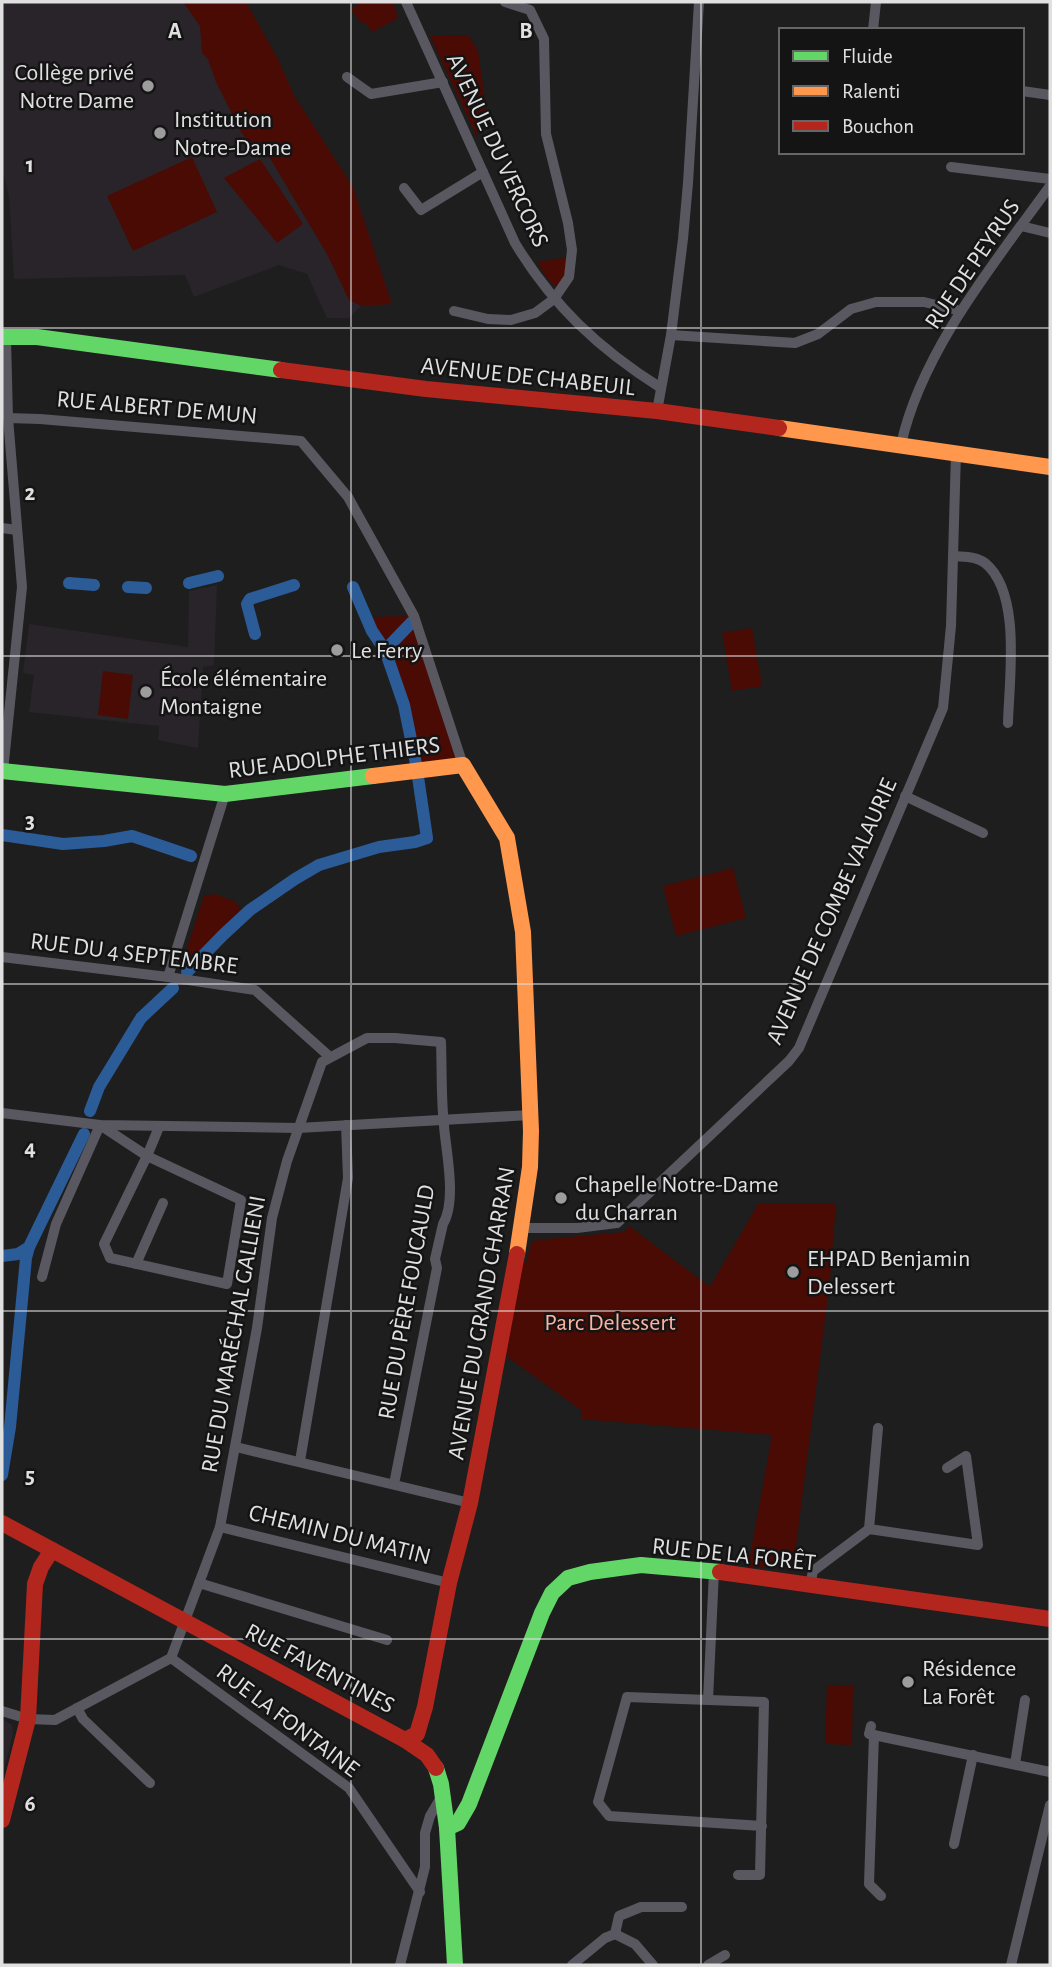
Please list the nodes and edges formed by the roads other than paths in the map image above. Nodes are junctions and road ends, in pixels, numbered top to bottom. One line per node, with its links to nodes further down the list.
1 (406, 2): 7 (street, AVENUE DU VERCORS)
2 (505, 2): 17 (street)
3 (699, 2): 21 (street)
4 (876, 2): 5 (street)
5 (873, 28)
6 (347, 77): 7 (street)
7 (443, 82): 11 (street, AVENUE DU VERCORS)
8 (1024, 91): 9 (street)
9 (1050, 94)
10 (950, 167): 12 (street)
11 (483, 172): 14 (street); 17 (street, AVENUE DU VERCORS)
12 (1050, 179)
13 (1050, 186): 15 (street, RUE DE PEYRUS)
14 (404, 188)
15 (1021, 226): 16 (street); 19 (street, RUE DE PEYRUS)
16 (1050, 233)
17 (554, 299): 18 (street); 22 (street, AVENUE DU VERCORS)
18 (454, 311)
19 (961, 311): 21 (street); 26 (street, RUE DE PEYRUS)
20 (3, 333): 23 (street, AVENUE DE CHABEUIL); 24 (street)
21 (671, 335): 22 (street)
22 (661, 388): 23 (street)
23 (657, 411): 26 (street, AVENUE DE CHABEUIL)
24 (8, 418): 25 (street, RUE ALBERT DE MUN); 30 (street)
25 (302, 441): 33 (street, AVENUE DU GRAND CHARRAN)
26 (901, 445): 27 (street, AVENUE DE CHABEUIL)
27 (956, 453): 28 (street, AVENUE DE CHABEUIL); 31 (street, AVENUE DE COMBE VALAURIE)
28 (1050, 467)
29 (2, 528): 30 (street)
30 (17, 530): 34 (street)
31 (954, 556): 32 (street); 36 (street, AVENUE DE COMBE VALAURIE)
32 (1008, 723)
33 (463, 765): 35 (street, RUE ADOLPHE THIERS); 42 (street, AVENUE DU GRAND CHARRAN)
34 (3, 771): 35 (street, RUE ADOLPHE THIERS)
35 (225, 794): 39 (street)
36 (905, 796): 37 (street); 50 (street, AVENUE DE COMBE VALAURIE)
37 (983, 833)
38 (2, 957): 39 (street, RUE DU 4 SEPTEMBRE)
39 (168, 977): 40 (street, RUE DU 4 SEPTEMBRE)
40 (330, 1057): 43 (street, RUE DU PÈRE FOUCAULD); 47 (street, RUE DU MARÉCHAL GALLIENI)
41 (2, 1113): 44 (street)
42 (530, 1115): 43 (street); 50 (street, AVENUE DU GRAND CHARRAN)
43 (443, 1119): 45 (street); 57 (street, RUE DU PÈRE FOUCAULD)
44 (100, 1125): 46 (street); 48 (street); 52 (street)
45 (346, 1125): 47 (street); 55 (street)
46 (159, 1127): 47 (street); 48 (street)
47 (298, 1128): 54 (street, RUE DU MARÉCHAL GALLIENI)
48 (147, 1156): 51 (street); 51 (street)
49 (163, 1203): 51 (street)
50 (522, 1228): 58 (street, AVENUE DU GRAND CHARRAN)
51 (136, 1264)
52 (42, 1277)
53 (878, 1428): 61 (street)
54 (236, 1447): 55 (street); 60 (street, RUE DU MARÉCHAL GALLIENI)
55 (300, 1461): 57 (street)
56 (947, 1468): 61 (street)
57 (394, 1484): 58 (street)
58 (470, 1503): 65 (street, AVENUE DU GRAND CHARRAN)
59 (2, 1522): 62 (street, RUE FAVENTINES)
60 (220, 1527): 64 (street, RUE DU MARÉCHAL GALLIENI); 65 (street, CHEMIN DU MATIN)
61 (869, 1529): 66 (street)
62 (52, 1550): 68 (street, RUE FAVENTINES); 76 (street)
63 (714, 1571): 66 (street, RUE DE LA FORÊT); 71 (street); 87 (street, RUE DE LA FORÊT)
64 (200, 1583): 68 (street, RUE DU MARÉCHAL GALLIENI); 69 (street)
65 (449, 1583): 73 (street, AVENUE DU GRAND CHARRAN)
66 (810, 1585): 67 (street, RUE DE LA FORÊT)
67 (1050, 1619)
68 (185, 1621): 70 (street, RUE DU MARÉCHAL GALLIENI); 77 (street, RUE FAVENTINES)
69 (387, 1640)
70 (171, 1658): 74 (street); 90 (street, RUE LA FONTAINE)
71 (708, 1700): 86 (street); 86 (street)
72 (1025, 1700): 80 (street)
73 (425, 1706): 77 (street); 79 (street)
74 (77, 1708): 76 (street); 82 (street)
75 (2, 1712): 76 (street)
76 (28, 1719): 85 (street)
77 (405, 1740): 79 (street, RUE FAVENTINES)
78 (973, 1755): 80 (street); 88 (street); 91 (street)
79 (432, 1761): 83 (street)
80 (1015, 1764): 81 (street)
81 (1050, 1772)
82 (150, 1783)
83 (443, 1794): 87 (street); 90 (street)
84 (1050, 1805): 100 (street)
85 (2, 1821)
86 (762, 1826): 89 (street)
87 (447, 1828): 96 (street)
88 (954, 1844)
89 (738, 1875)
90 (420, 1892): 95 (street)
91 (881, 1896)
92 (682, 1907): 93 (street)
93 (615, 1934): 97 (street); 98 (street)
94 (724, 1955): 99 (street)
95 (400, 1965)
96 (455, 1965)
97 (572, 1965)
98 (653, 1965)
99 (708, 1965)
100 (1012, 1965)

